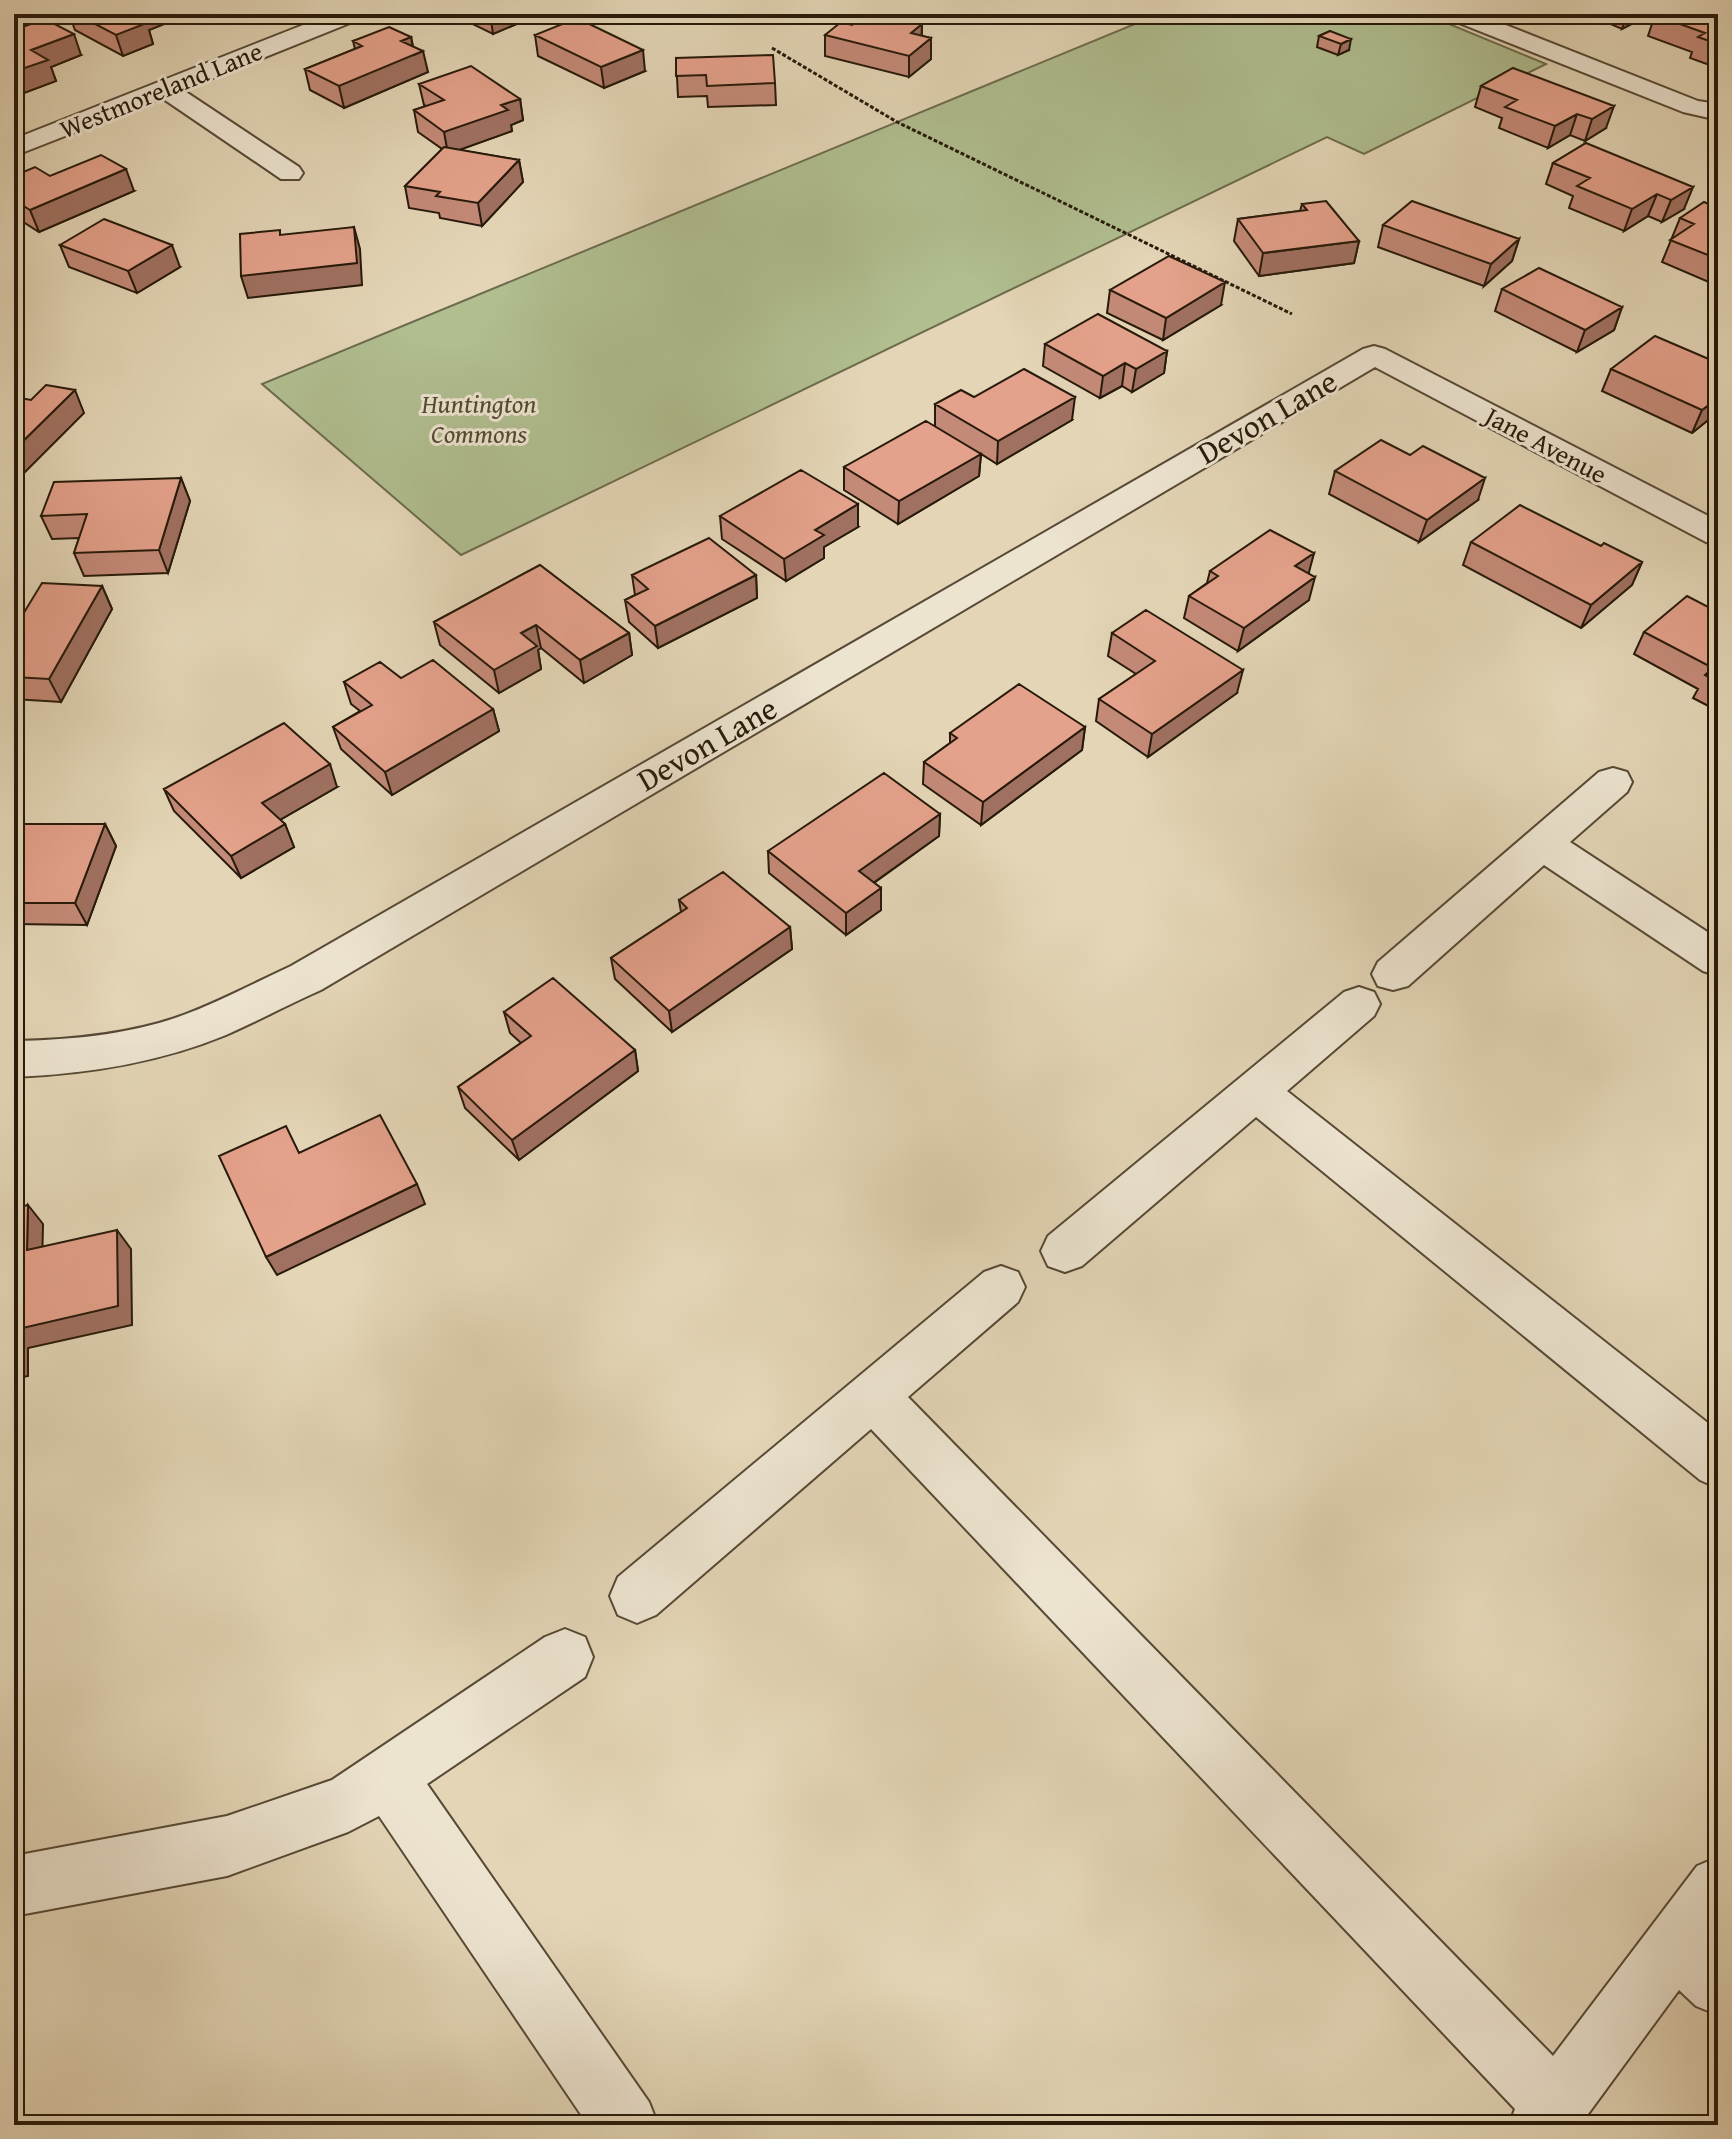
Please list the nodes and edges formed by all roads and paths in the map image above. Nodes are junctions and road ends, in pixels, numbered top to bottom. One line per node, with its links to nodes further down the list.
1 (352, 14): 4 (street, Westmoreland Lane)
2 (1457, 14): 5 (street)
3 (772, 48): 10 (path)
4 (165, 89): 8 (street, Westmoreland Lane); 9 (street)
5 (1692, 107): 6 (street); 7 (street)
6 (1718, 112)
7 (1718, 123)
8 (14, 148)
9 (290, 173)
10 (1292, 314)
11 (1374, 355): 12 (street, Jane Avenue); 18 (street, Devon Lane)
12 (1718, 535)
13 (1613, 782): 14 (street)
14 (1543, 844): 15 (street); 16 (street)
15 (1718, 960)
16 (1393, 974)
17 (1359, 1004): 19 (street)
18 (14, 1059)
19 (1255, 1091): 20 (street); 23 (street)
20 (1065, 1251)
21 (1001, 1287): 22 (street)
22 (873, 1396): 24 (street); 30 (street)
23 (1718, 1463)
24 (637, 1596)
25 (565, 1657): 26 (street)
26 (387, 1777): 27 (street); 31 (street)
27 (14, 1886)
28 (1718, 1887): 29 (street)
29 (1696, 1964): 30 (street)
30 (1548, 2115)
31 (626, 2125)

